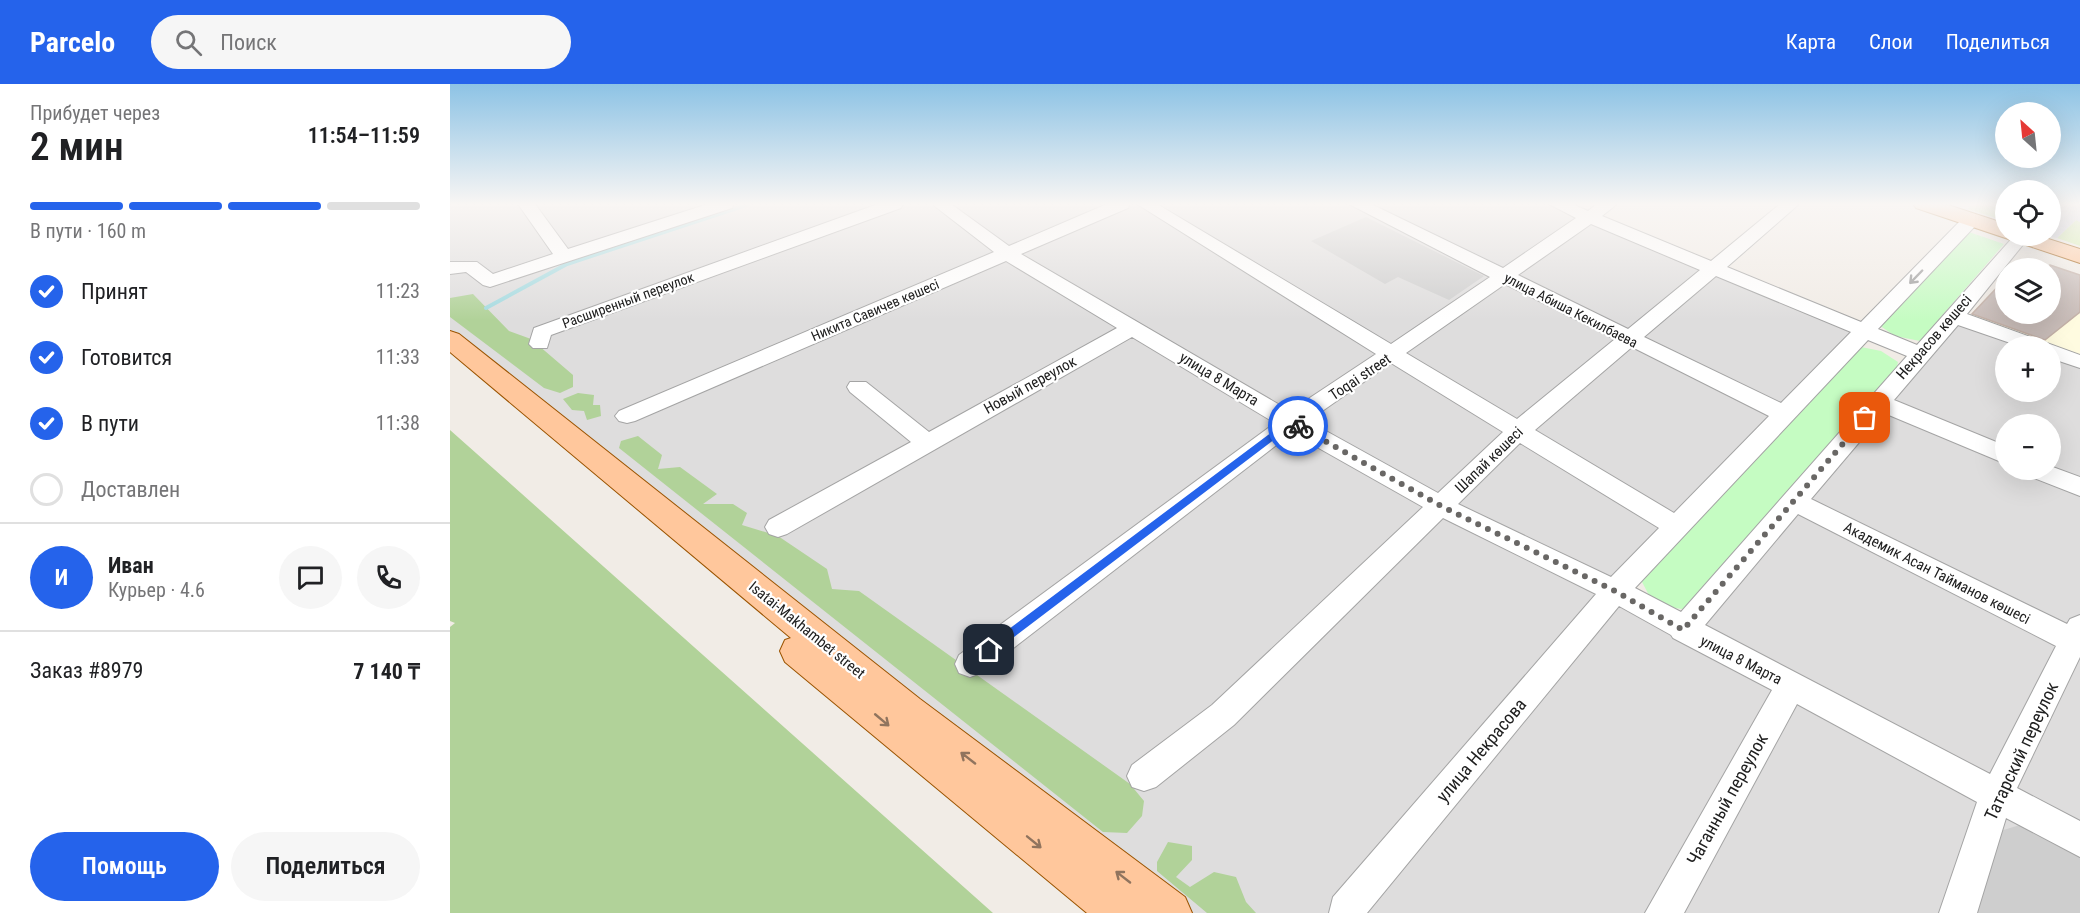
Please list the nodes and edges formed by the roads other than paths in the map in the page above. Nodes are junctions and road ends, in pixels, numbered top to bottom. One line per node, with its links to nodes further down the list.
1 (554, 243): 15 (street)
2 (602, 243): 15 (street)
3 (788, 243): 26 (street, Расширенный переулок)
4 (993, 243): 14 (street, улица 8 Марта)
5 (1034, 243): 14 (street, Никита Савичев көшесі)
6 (1208, 243): 28 (street)
7 (1436, 243): 19 (street, улица Абиша Кекилбаева)
8 (1555, 243): 19 (street, Toqai street)
9 (1651, 243): 18 (street)
10 (1744, 243): 18 (street, Шапай көшесі)
11 (1949, 243): 22 (street, one-way to 22)
12 (2010, 246): 20 (street, Некрасов көшесі)
13 (2049, 246): 16 (main road)
14 (1008, 254): 21 (street, улица 8 Марта); 35 (street, Никита Савичев көшесі)
15 (563, 255): 17 (street)
16 (2080, 256)
17 (450, 268)
18 (1714, 268): 22 (street); 25 (street, Шапай көшесі)
19 (1507, 277): 25 (street, улица Абиша Кекилбаева); 28 (street, Toqai street)
20 (1953, 316): 23 (street); 27 (street, Некрасов көшесі)
21 (1134, 327): 36 (street, улица 8 Марта); 38 (street, Новый переулок)
22 (1864, 330): 27 (street); 34 (street)
23 (2010, 336)
24 (450, 339): 56 (main road, Isatai-Makhambet street, one-way to 24)
25 (1628, 339): 34 (street, улица Абиша Кекилбаева); 37 (street, Шапай көшесі)
26 (540, 344)
27 (1919, 353): 33 (street, Некрасов көшесі)
28 (1392, 355): 36 (street, Toqai street); 37 (street)
29 (2061, 355): 31 (street)
30 (450, 360): 55 (main road, Isatai-Makhambet street, one-way to 55)
31 (2080, 362)
32 (858, 387): 38 (street)
33 (1879, 402): 39 (street); 42 (street, Некрасов көшесі)
34 (1786, 414): 45 (street)
35 (627, 416)
36 (1291, 422): 43 (street, улица 8 Марта); 49 (street, Toqai street)
37 (1517, 432): 43 (street, Шапай көшесі); 45 (street)
38 (927, 443): 44 (street, Новый переулок)
39 (1995, 451)
40 (2061, 479): 41 (street)
41 (2080, 487)
42 (1794, 501): 47 (street, Некрасов көшесі); 48 (street, Академик Асан Тайманов көшесі)
43 (1441, 506): 46 (street, улица 8 Марта); 51 (street, Шапай көшесі)
44 (778, 527)
45 (1677, 527): 46 (street)
46 (1615, 591): 47 (street, улица 8 Марта); 54 (street, улица Некрасова)
47 (1683, 630): 50 (street, улица 8 Марта)
48 (2078, 637): 52 (street, Татарский переулок)
49 (970, 664)
50 (1791, 686): 52 (street, улица 8 Марта); 57 (street, Чаганный переулок)
51 (1144, 776)
52 (1996, 796): 53 (street, улица 8 Марта); 58 (street, Татарский переулок)
53 (2080, 840)
54 (1346, 910)
55 (1123, 913)
56 (1169, 913)
57 (1664, 913)
58 (1958, 913)

